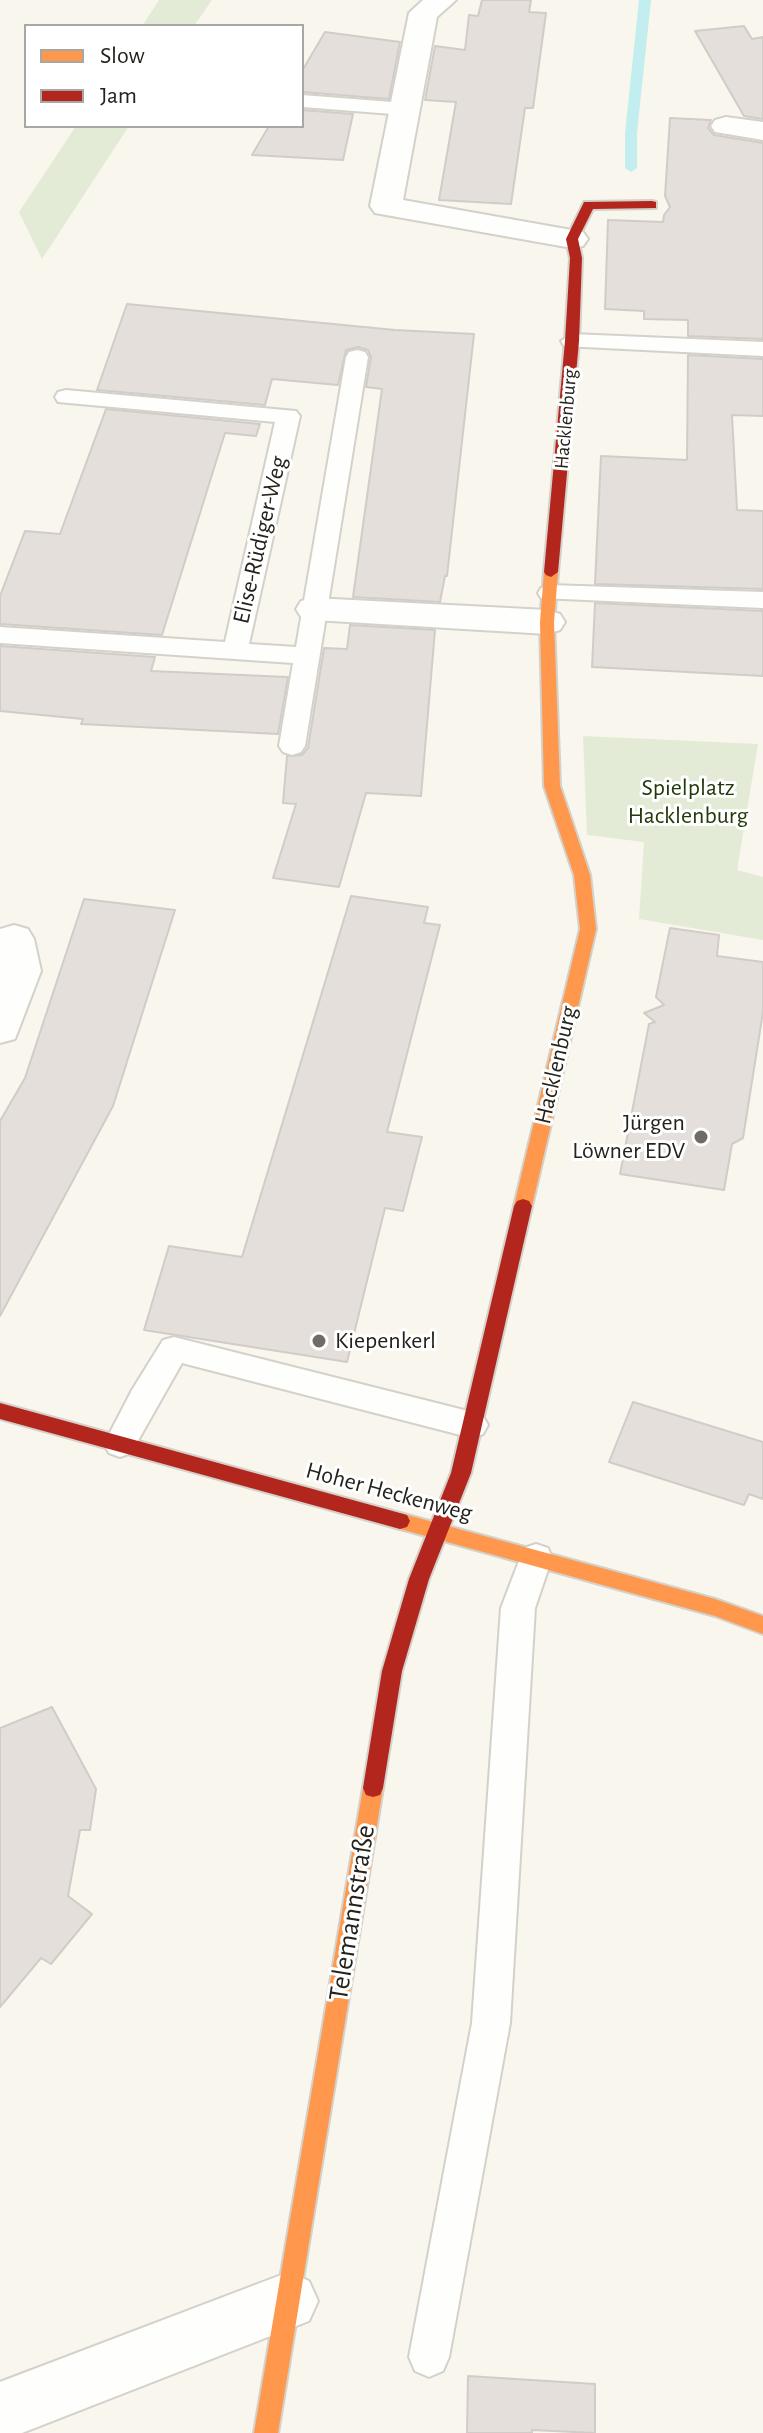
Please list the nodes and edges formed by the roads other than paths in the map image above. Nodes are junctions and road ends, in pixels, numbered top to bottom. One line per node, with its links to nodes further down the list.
1 (442, 0): 3 (street)
2 (304, 101): 3 (lane)
3 (405, 109): 7 (street)
4 (726, 126): 5 (street)
5 (763, 131)
6 (652, 205): 7 (street)
7 (572, 239): 8 (street, Hacklenburg)
8 (572, 341): 9 (lane, Hacklenburg); 13 (street, Hacklenburg)
9 (763, 349)
10 (357, 357): 14 (lane)
11 (66, 397): 16 (lane, Elise-Rüdiger-Weg)
12 (763, 600): 13 (lane)
13 (548, 607): 14 (street); 22 (street, Hacklenburg)
14 (314, 609): 17 (lane)
15 (0, 635): 16 (lane, Elise-Rüdiger-Weg)
16 (235, 652): 17 (lane)
17 (306, 656): 18 (lane)
18 (292, 746)
19 (12, 959): 20 (street)
20 (0, 1028)
21 (0, 1411): 23 (street, Hoher Heckenweg)
22 (472, 1425): 23 (lane); 24 (street, Hacklenburg)
23 (120, 1444): 24 (street, Hoher Heckenweg)
24 (439, 1531): 25 (street, Hoher Heckenweg); 27 (street, Telemannstraße)
25 (536, 1558): 26 (street, Hoher Heckenweg); 28 (lane)
26 (763, 1625)
27 (289, 2301): 29 (street); 30 (street, Telemannstraße)
28 (429, 2357)
29 (0, 2412)
30 (266, 2433)

